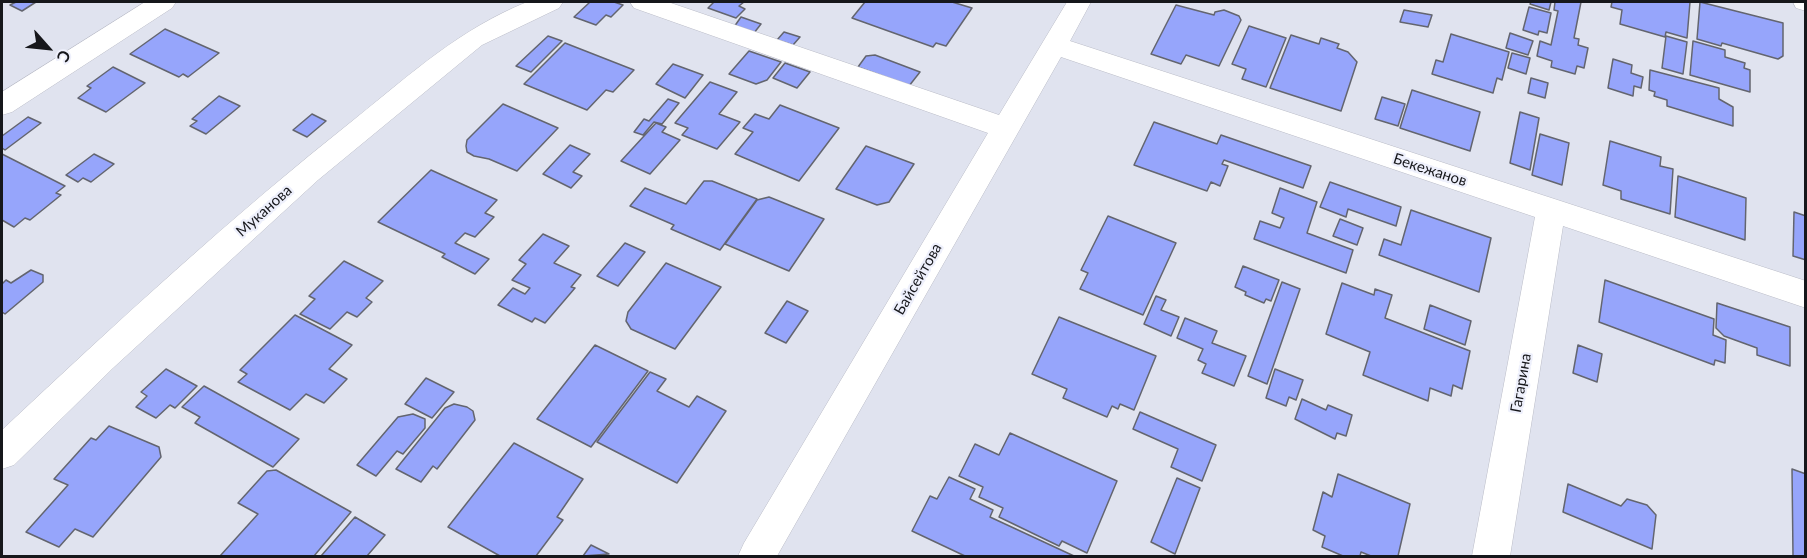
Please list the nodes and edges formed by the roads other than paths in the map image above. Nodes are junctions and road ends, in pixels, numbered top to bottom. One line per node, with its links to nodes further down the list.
1 (163, 2): 6 (street)
2 (550, 2): 10 (street, Муканова)
3 (643, 2): 7 (street)
4 (1079, 2): 5 (street, Байсейтова)
5 (1054, 45): 7 (street, Байсейтова); 8 (street, Бекежанов)
6 (2, 105)
7 (1006, 128): 11 (street, Байсейтова)
8 (1551, 210): 9 (street, Бекежанов); 12 (street, Гагарина)
9 (1806, 295)
10 (2, 453)
11 (757, 556)
12 (1491, 556)

